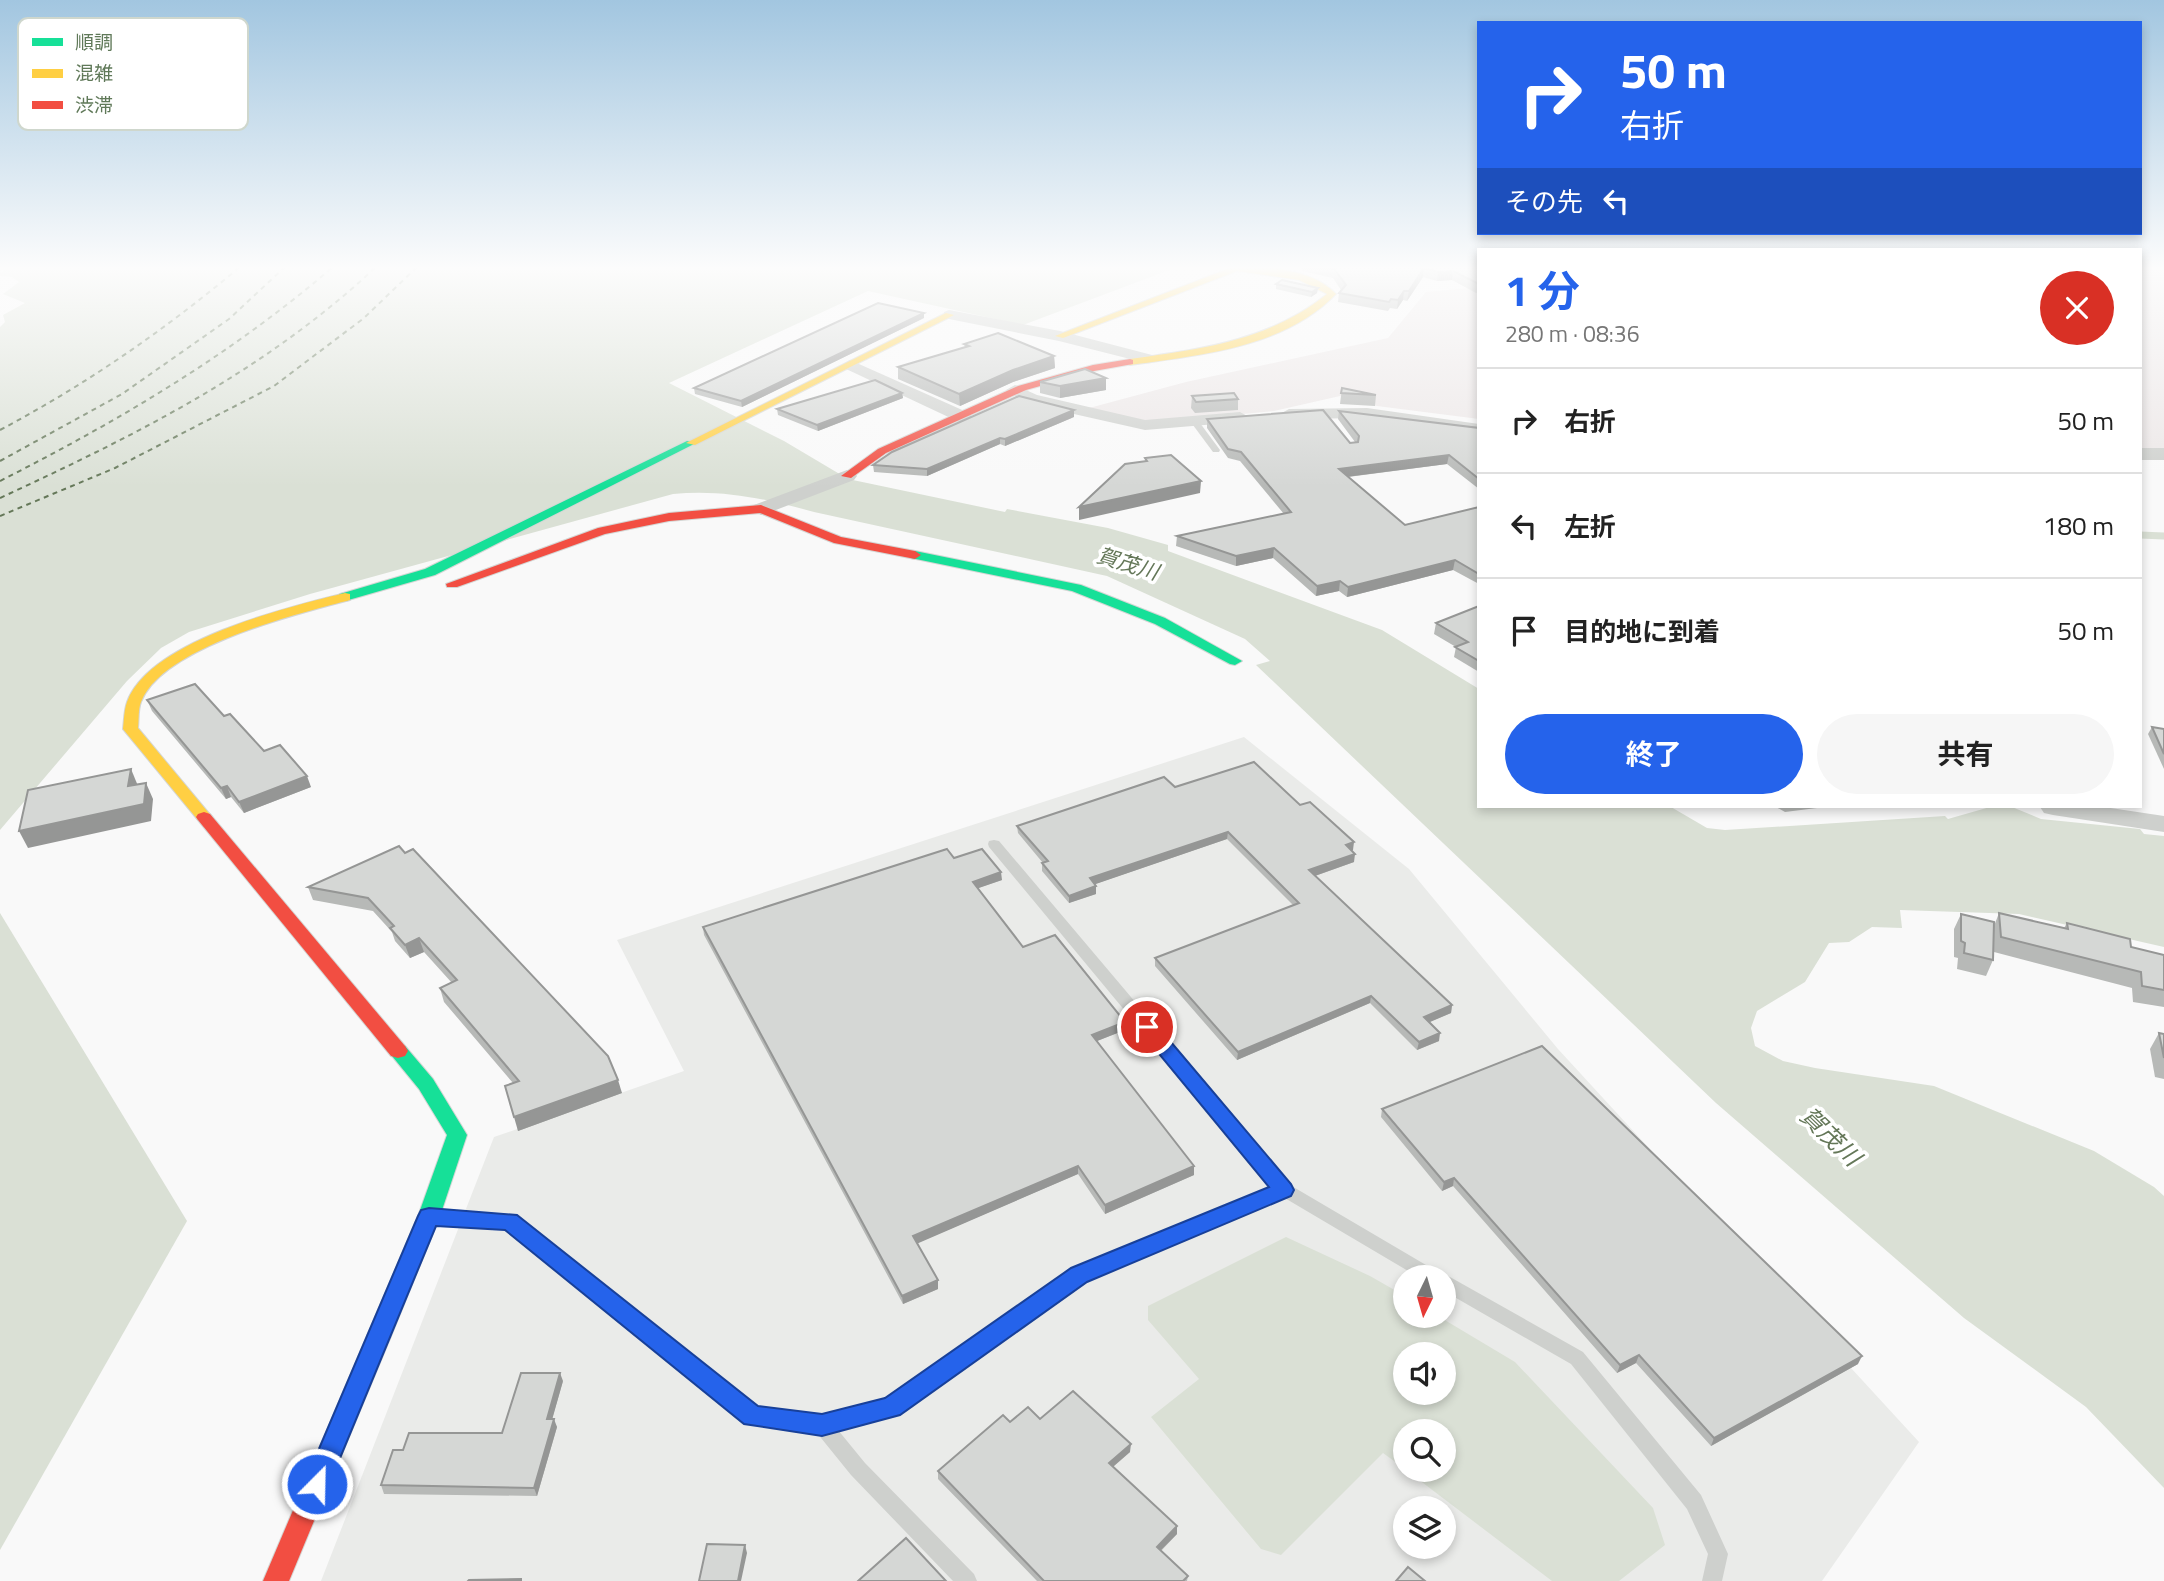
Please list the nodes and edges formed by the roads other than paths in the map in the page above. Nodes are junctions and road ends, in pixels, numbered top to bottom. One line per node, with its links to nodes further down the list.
1 (900, 340): 5 (street)
2 (1075, 340): 4 (street)
3 (1250, 340): 4 (street)
4 (1146, 358): 6 (street)
5 (850, 365): 7 (street); 15 (street)
6 (1015, 390): 7 (street); 8 (street)
7 (964, 417): 13 (street)
8 (1194, 421): 9 (street); 10 (lane)
9 (1477, 429)
10 (1216, 450)
11 (2142, 454): 12 (street)
12 (2164, 454)
13 (847, 477): 14 (street)
14 (768, 505): 15 (street); 16 (street)
15 (397, 581): 21 (street)
16 (1236, 661)
17 (2060, 808): 18 (street)
18 (2164, 824)
19 (994, 844): 20 (lane)
20 (1284, 1190): 22 (lane); 24 (lane)
21 (429, 1216): 24 (lane); 25 (street)
22 (1414, 1265)
23 (1456, 1289): 27 (lane)
24 (822, 1425): 26 (lane)
25 (276, 1581)
26 (967, 1581)
27 (1712, 1581)

